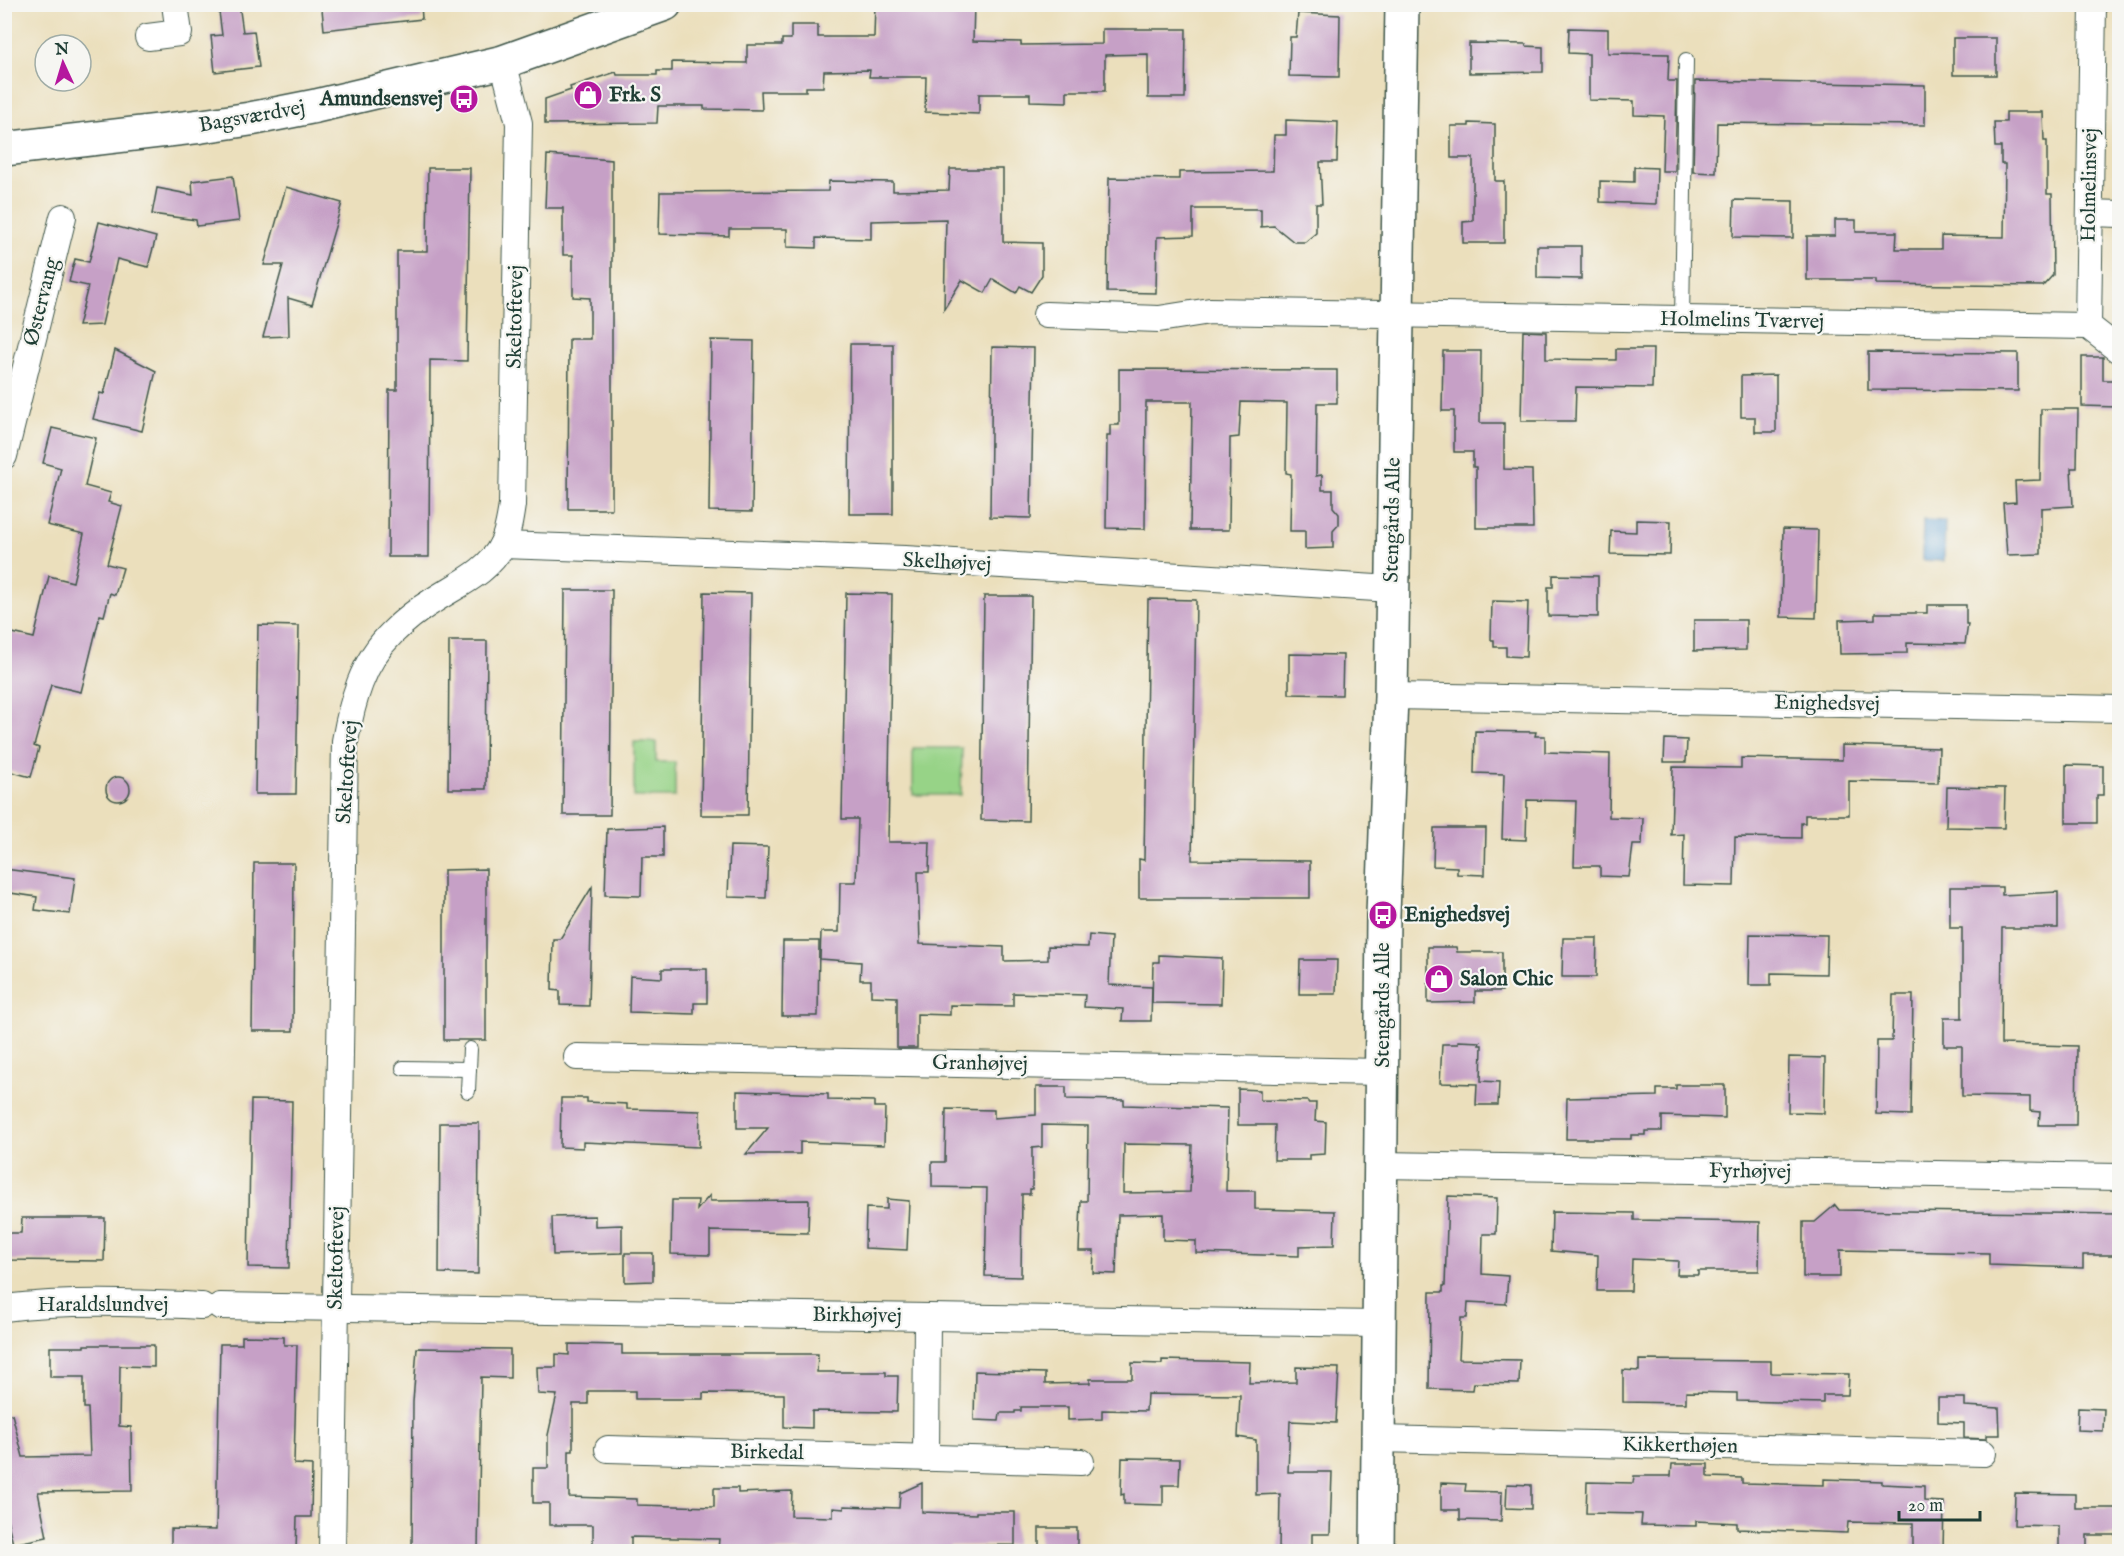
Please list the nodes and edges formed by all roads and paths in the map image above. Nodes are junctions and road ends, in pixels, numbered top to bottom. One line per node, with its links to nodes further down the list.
1 (175, 4): 5 (street)
2 (665, 4): 7 (street, Bagsværdvej)
3 (1402, 4): 13 (street, Stengårds Alle)
4 (2093, 4): 9 (street, Holmelinsvej)
5 (148, 37)
6 (1686, 60): 14 (lane)
7 (503, 62): 8 (street, Bagsværdvej); 18 (street, Skeltoftevej)
8 (4, 149)
9 (2090, 213): 10 (street); 15 (street, Holmelinsvej)
10 (2120, 214)
11 (63, 217): 17 (street, Østervang)
12 (1046, 315): 13 (street)
13 (1396, 315): 14 (street, Holmelins Tværvej); 19 (street, Stengårds Alle)
14 (1682, 320): 15 (street, Holmelins Tværvej)
15 (2088, 326): 16 (street)
16 (2120, 351)
17 (4, 456)
18 (502, 545): 19 (street, Skelhøjvej); 30 (street, Skeltoftevej)
19 (1392, 589): 20 (street, Stengårds Alle)
20 (1391, 696): 21 (street, Enighedsvej); 26 (street, Stengårds Alle)
21 (2120, 709)
22 (470, 1049): 25 (lane)
23 (577, 1057): 26 (street, Granhøjvej)
24 (403, 1068): 25 (lane)
25 (469, 1069): 27 (lane)
26 (1383, 1072): 28 (street, Stengårds Alle)
27 (468, 1091)
28 (1381, 1165): 29 (street, Fyrhøjvej); 33 (street, Stengårds Alle)
29 (2120, 1177)
30 (336, 1307): 31 (street, Haraldslundvej); 32 (street, Birkhøjvej); 39 (street, Skeltoftevej)
31 (4, 1308)
32 (927, 1317): 33 (street, Birkhøjvej); 37 (street)
33 (1378, 1324): 34 (street, Stengårds Alle)
34 (1377, 1439): 36 (street, Kikkerthøjen); 40 (street, Stengårds Alle)
35 (608, 1449): 37 (street, Birkedal)
36 (1983, 1453)
37 (926, 1458): 38 (street, Birkedal)
38 (1081, 1462)
39 (332, 1551)
40 (1377, 1551)

